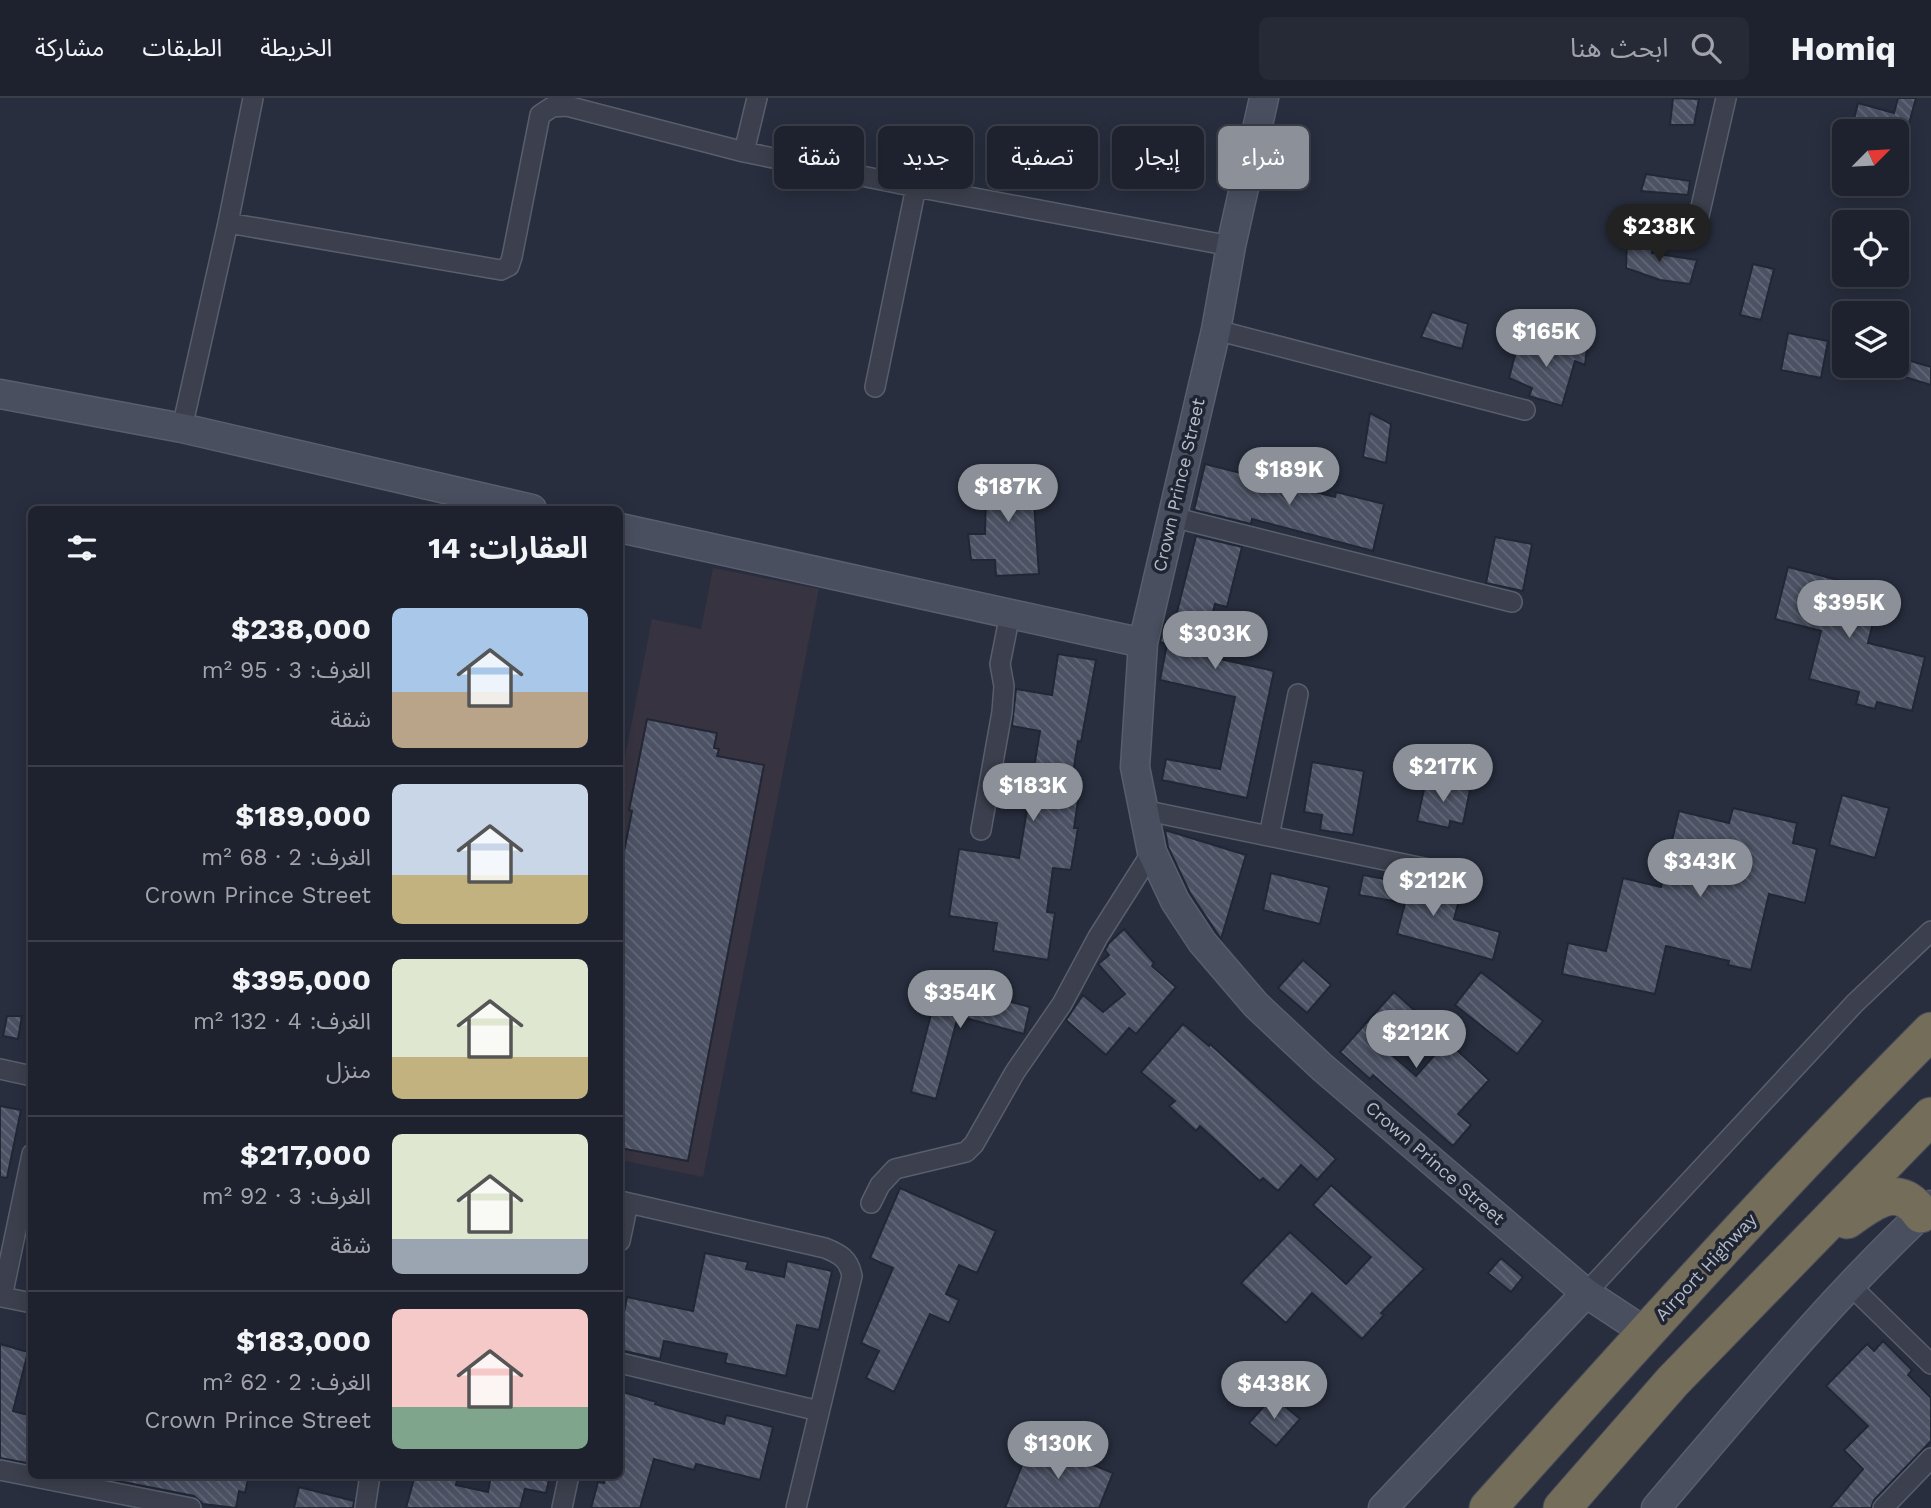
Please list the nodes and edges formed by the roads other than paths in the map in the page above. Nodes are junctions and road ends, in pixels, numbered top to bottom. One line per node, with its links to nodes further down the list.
1 (253, 98): 10 (street)
2 (757, 98): 5 (street)
3 (1264, 98): 11 (street, Crown Prince Street)
4 (1726, 98): 9 (street)
5 (744, 152): 6 (street); 10 (street)
6 (878, 179)
7 (916, 189): 13 (street)
8 (927, 189): 11 (street)
9 (1699, 220)
10 (228, 223): 16 (street)
11 (1231, 246): 12 (street, Crown Prince Street)
12 (1216, 330): 15 (street); 19 (street, Crown Prince Street)
13 (875, 387)
14 (0, 394): 16 (street)
15 (1525, 410)
16 (182, 428): 17 (street)
17 (478, 503): 18 (street)
18 (505, 506)
19 (1172, 517): 21 (street); 23 (street, Crown Prince Street)
20 (623, 529): 22 (street)
21 (1512, 602)
22 (1010, 614): 23 (street); 26 (street)
23 (1143, 643): 25 (street, Crown Prince Street)
24 (1298, 694): 27 (street)
25 (1143, 810): 27 (street); 28 (street, Crown Prince Street)
26 (981, 830)
27 (1269, 836): 29 (street)
28 (1152, 852): 37 (street); 41 (street, Crown Prince Street)
29 (1438, 871)
30 (1931, 930): 41 (street)
31 (1931, 1031): 44 (highway, Airport Highway)
32 (0, 1069): 33 (street)
33 (28, 1075)
34 (1931, 1116): 39 (highway)
35 (28, 1172): 42 (street)
36 (624, 1202): 47 (street)
37 (871, 1203)
38 (1926, 1210): 39 (highway); 40 (street)
39 (1794, 1256): 60 (highway)
40 (1850, 1285): 46 (street); 61 (street)
41 (1586, 1293): 44 (street, Crown Prince Street); 58 (street)
42 (1, 1296): 43 (street)
43 (28, 1302)
44 (1645, 1332): 59 (highway, Airport Highway)
45 (623, 1364): 47 (street)
46 (1931, 1364)
47 (819, 1411): 57 (street)
48 (1931, 1458): 62 (street)
49 (0, 1470): 50 (street)
50 (28, 1476)
51 (45, 1479): 54 (street)
52 (369, 1479): 55 (street)
53 (568, 1479): 56 (street)
54 (191, 1508)
55 (365, 1508)
56 (562, 1508)
57 (796, 1508)
58 (1383, 1508)
59 (1488, 1508)
60 (1562, 1508)
61 (1656, 1508)
62 (1883, 1508)

